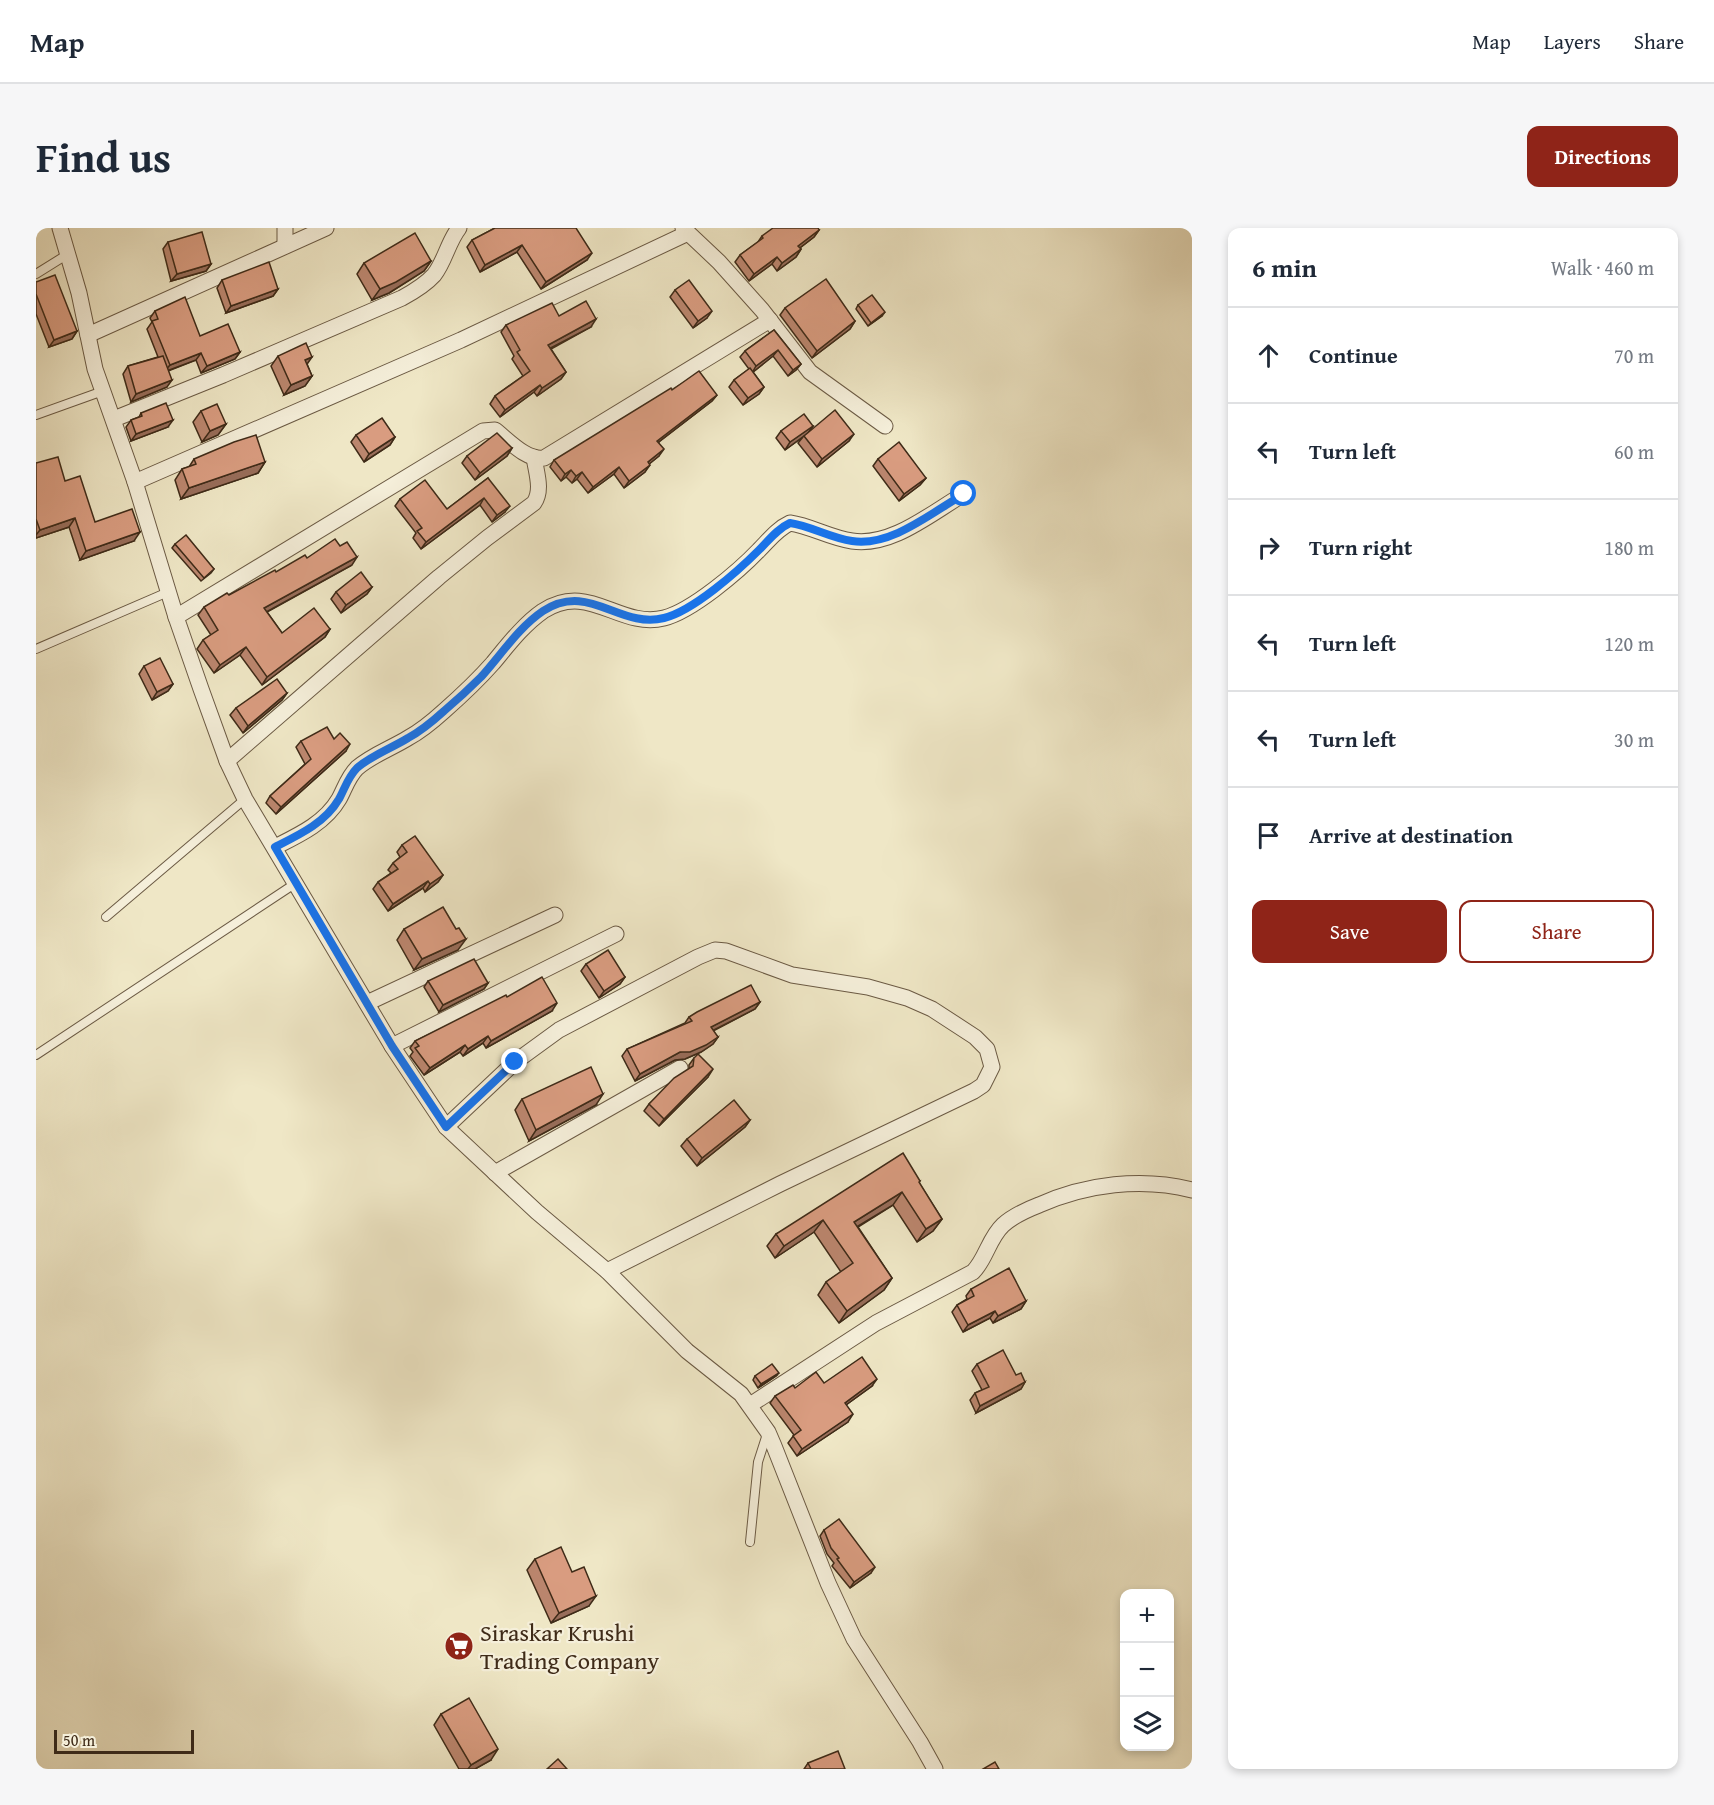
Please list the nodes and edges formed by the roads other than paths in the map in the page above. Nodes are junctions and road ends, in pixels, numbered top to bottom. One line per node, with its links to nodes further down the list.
1 (60, 228): 7 (street)
2 (285, 228): 6 (street)
3 (326, 228): 6 (street)
4 (459, 228): 13 (street)
5 (685, 231): 9 (street); 16 (street)
6 (285, 246): 10 (street)
7 (68, 254): 8 (lane); 10 (street)
8 (36, 274)
9 (770, 320): 14 (street); 15 (street)
10 (88, 335): 11 (street)
11 (103, 391): 12 (lane); 13 (street)
12 (36, 415)
13 (114, 419): 16 (street)
14 (885, 426)
15 (534, 457): 19 (street); 21 (street)
16 (135, 482): 18 (street)
17 (964, 494): 23 (street)
18 (168, 592): 19 (street); 20 (lane)
19 (176, 616): 21 (street)
20 (36, 649)
21 (227, 760): 22 (street)
22 (245, 799): 23 (street); 26 (lane)
23 (275, 847): 24 (street)
24 (296, 883): 28 (street); 30 (lane)
25 (555, 915): 28 (street)
26 (106, 917)
27 (616, 934): 29 (street)
28 (367, 1003): 29 (street)
29 (392, 1046): 32 (street)
30 (36, 1055)
31 (680, 1068): 33 (street)
32 (446, 1127): 33 (street); 35 (street)
33 (495, 1173): 35 (street)
34 (1192, 1190): 36 (street)
35 (607, 1272): 36 (street)
36 (750, 1405): 37 (street)
37 (768, 1432): 38 (lane); 39 (street)
38 (750, 1542)
39 (934, 1769)

